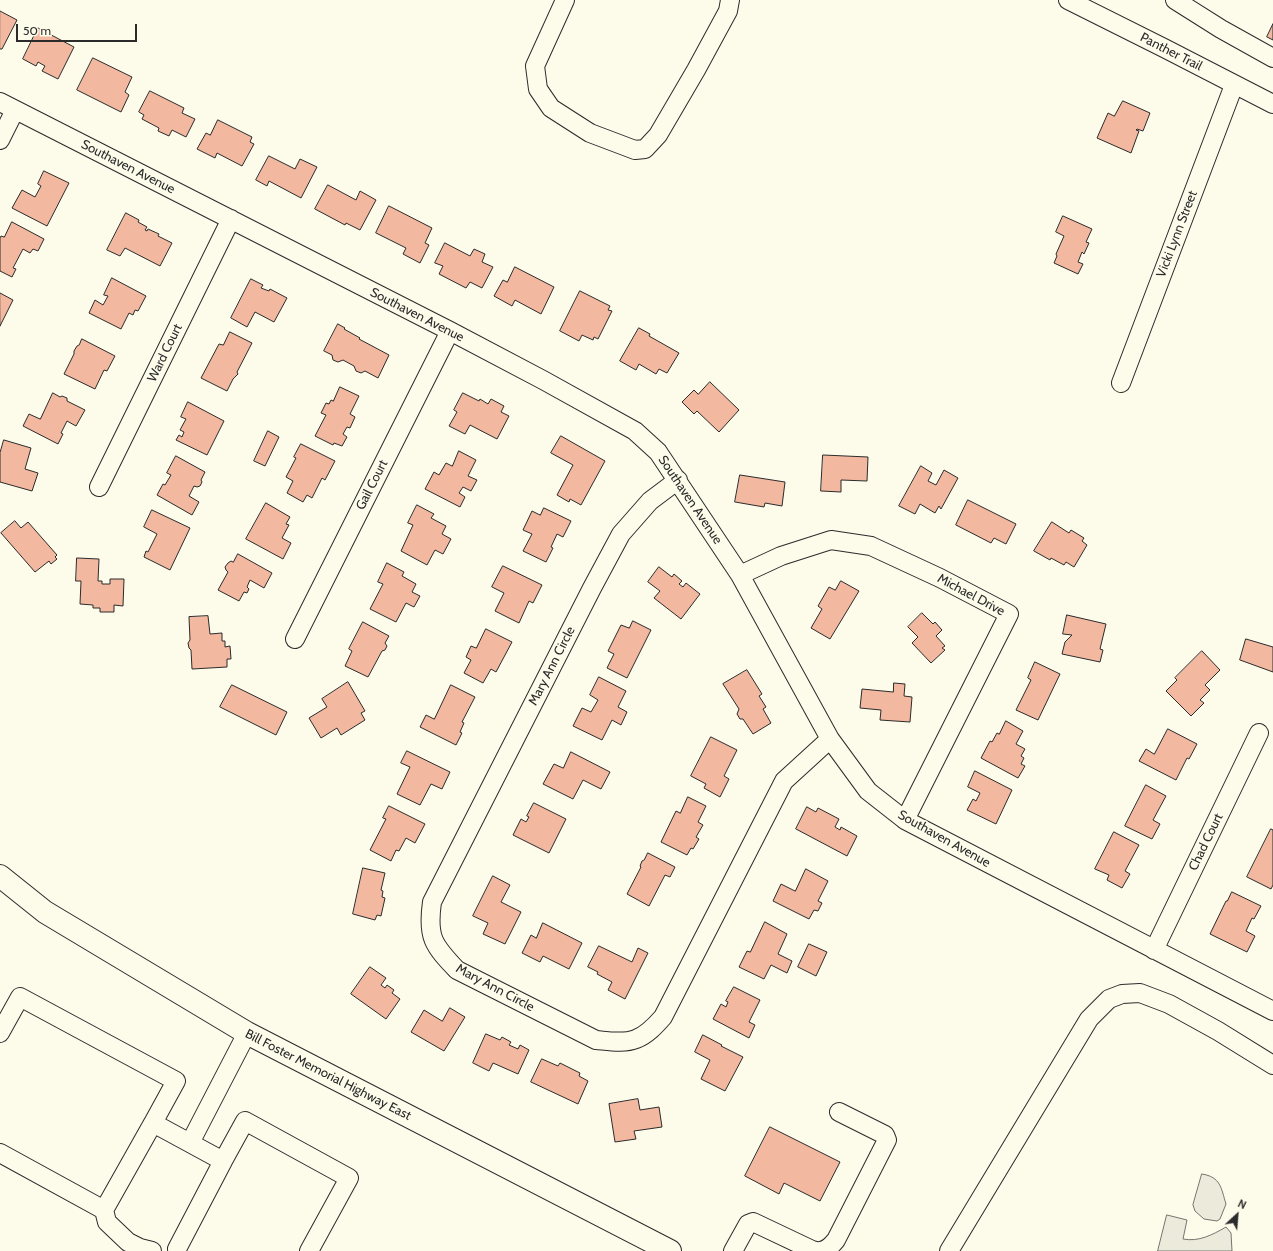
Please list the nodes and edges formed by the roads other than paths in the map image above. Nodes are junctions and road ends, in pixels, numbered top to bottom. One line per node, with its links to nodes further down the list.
1 (565, 0): 2 (street)
2 (730, 0)
3 (1068, 0): 6 (street, Panther Trail)
4 (1175, 0): 5 (street)
5 (1273, 58)
6 (1234, 84): 7 (street, Panther Trail); 12 (street, Vicki Lynn Street)
7 (1273, 104)
8 (8, 106): 9 (street); 10 (street, Southaven Avenue)
9 (0, 140)
10 (231, 219): 11 (street, Southaven Avenue); 14 (street, Ward Court)
11 (450, 331): 13 (street, Southaven Avenue); 16 (street, Gail Court)
12 (1121, 383)
13 (678, 480): 15 (street, Southaven Avenue); 18 (street, Mary Ann Circle)
14 (99, 487)
15 (740, 575): 18 (street, Southaven Avenue); 19 (street, Michael Drive)
16 (294, 638)
17 (1259, 733): 21 (street, Chad Court)
18 (830, 740): 19 (street, Southaven Avenue)
19 (905, 820): 21 (street, Southaven Avenue)
20 (0, 876): 24 (main road, Bill Foster Memorial Highway East)
21 (1154, 950): 22 (street, Southaven Avenue)
22 (1273, 1011)
23 (0, 1033): 27 (street)
24 (247, 1034): 28 (street); 35 (main road, Bill Foster Memorial Highway East)
25 (1273, 1065): 39 (street)
26 (839, 1112): 38 (street)
27 (153, 1123): 28 (street); 31 (street)
28 (190, 1143): 30 (street)
29 (0, 1153): 31 (street)
30 (223, 1161): 32 (street); 34 (street)
31 (104, 1210): 33 (street)
32 (176, 1250)
33 (152, 1251)
34 (309, 1251)
35 (670, 1251)
36 (733, 1251): 37 (street)
37 (816, 1251)
38 (821, 1251)
39 (949, 1251)

